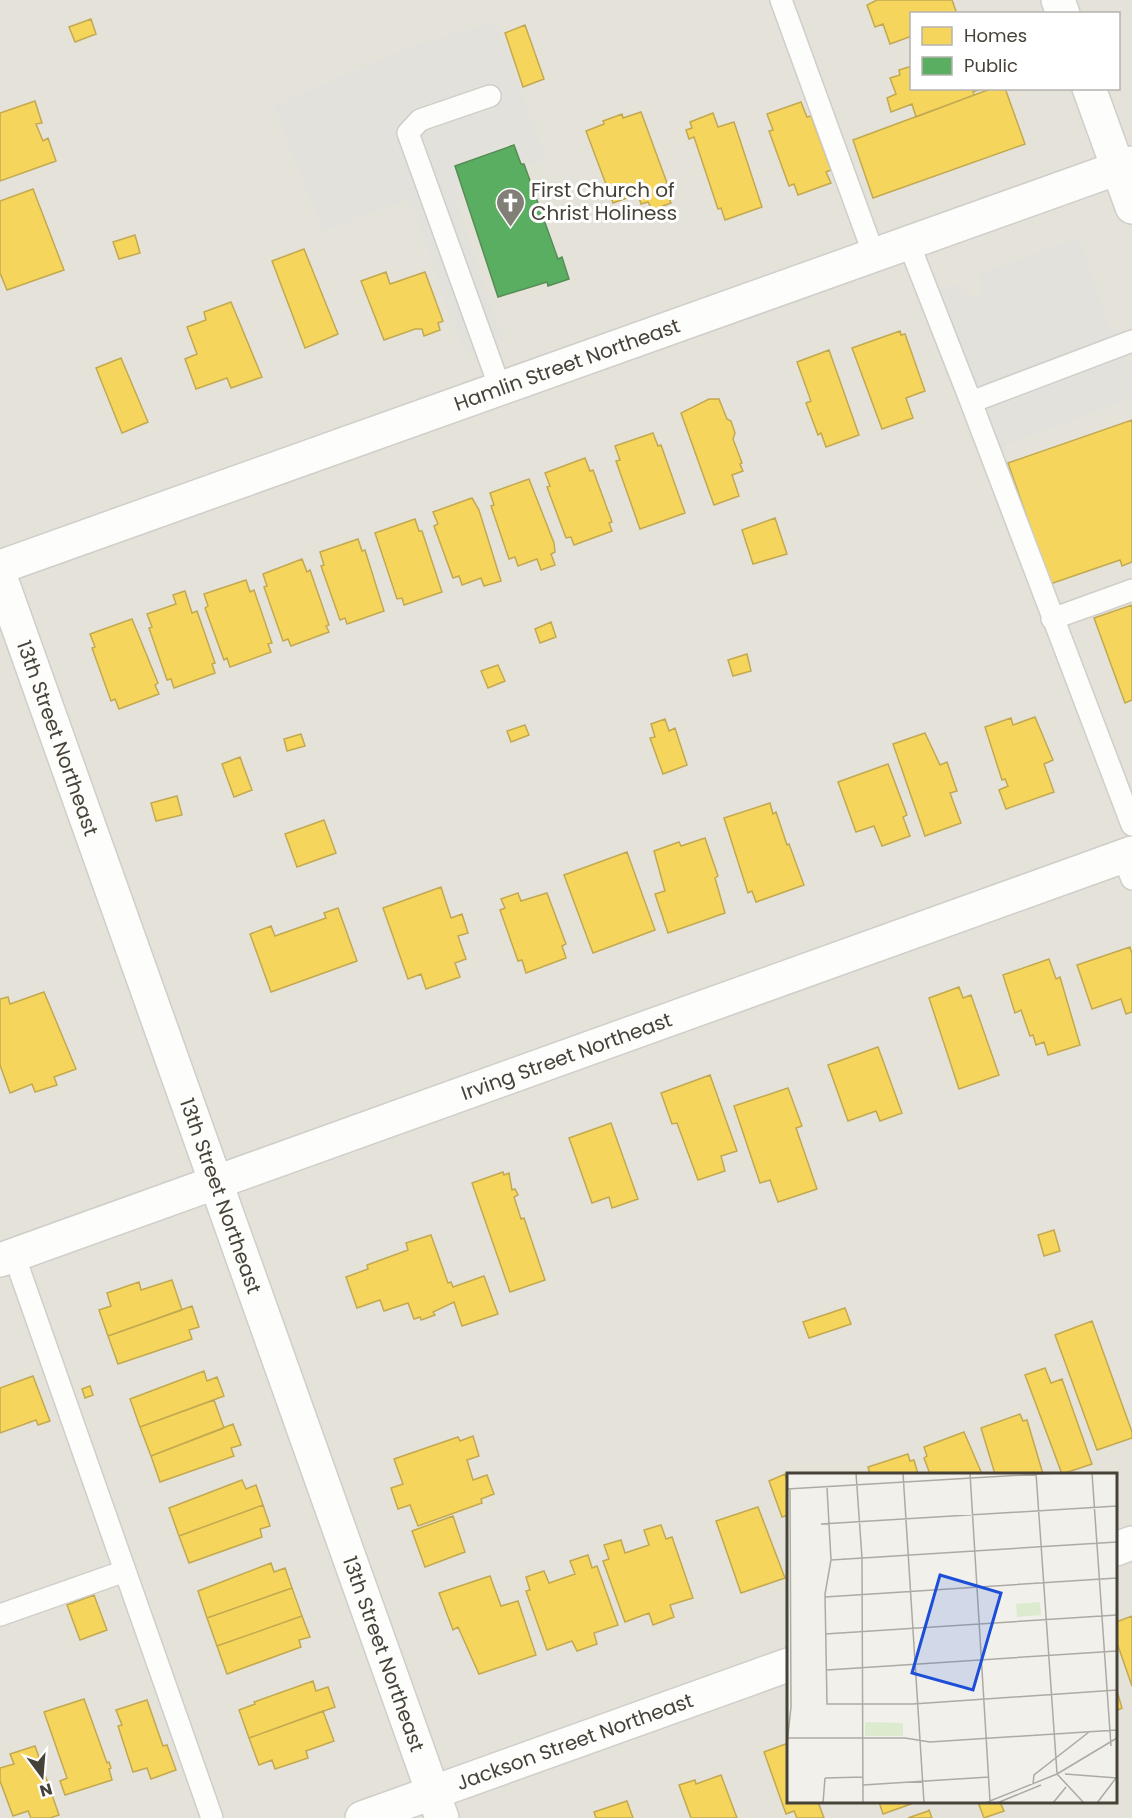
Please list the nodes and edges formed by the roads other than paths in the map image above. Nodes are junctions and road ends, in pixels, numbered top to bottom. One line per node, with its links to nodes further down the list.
1 (781, 0): 7 (lane)
2 (1090, 90): 4 (street)
3 (490, 96): 9 (lane)
4 (1125, 165): 5 (street); 6 (street, Hamlin Street Northeast)
5 (1132, 207)
6 (909, 244): 7 (street, Hamlin Street Northeast); 10 (lane)
7 (874, 255): 9 (street, Hamlin Street Northeast)
8 (1132, 341): 10 (lane)
9 (500, 388): 11 (street, Hamlin Street Northeast)
10 (971, 402): 14 (lane)
11 (0, 567)
12 (0, 576): 17 (street, 13th Street Northeast)
13 (1132, 590): 14 (lane)
14 (1052, 619): 15 (lane)
15 (1132, 825)
16 (1129, 863): 17 (street, Irving Street Northeast)
17 (217, 1181): 18 (street, Irving Street Northeast); 24 (street, 13th Street Northeast)
18 (7, 1257): 21 (lane)
19 (1132, 1543): 20 (street)
20 (1117, 1549)
21 (125, 1571): 22 (lane); 25 (lane)
22 (0, 1616)
23 (787, 1666): 24 (street, Jackson Street Northeast)
24 (438, 1805): 26 (street, Jackson Street Northeast)
25 (212, 1818)
26 (362, 1818)

